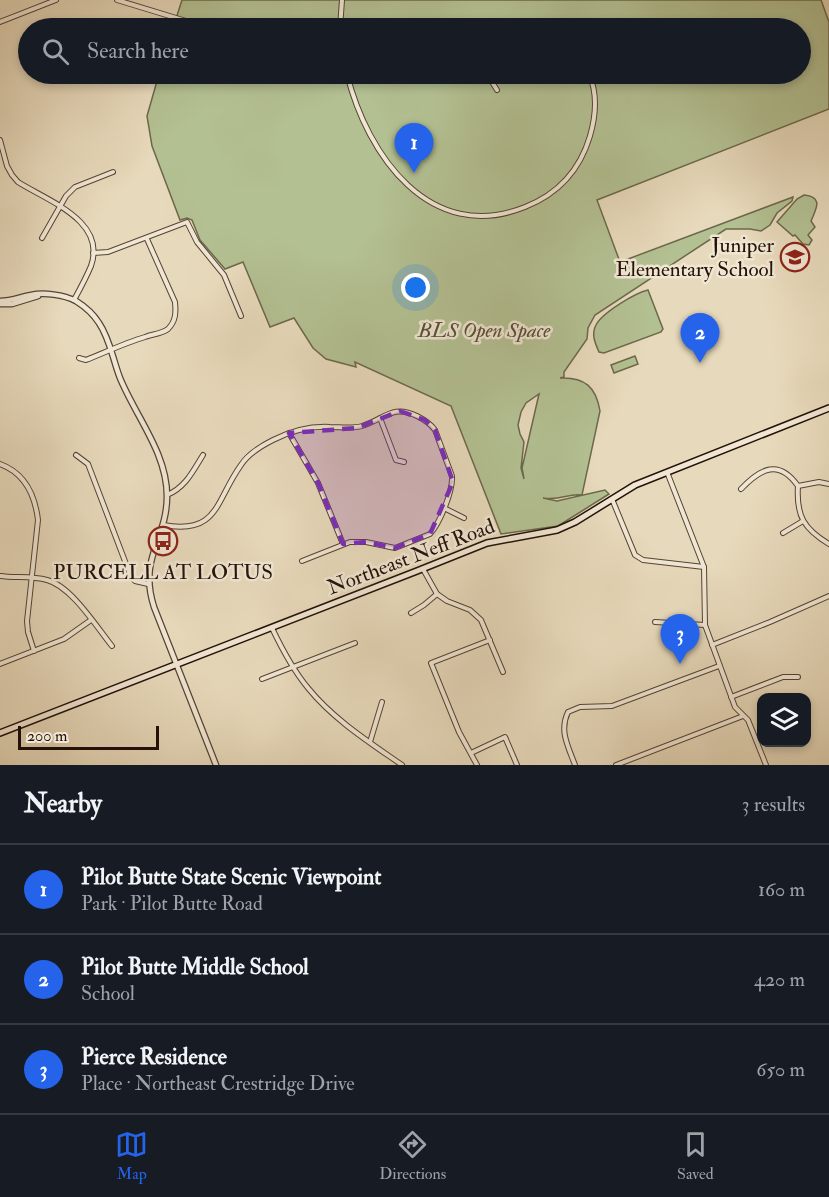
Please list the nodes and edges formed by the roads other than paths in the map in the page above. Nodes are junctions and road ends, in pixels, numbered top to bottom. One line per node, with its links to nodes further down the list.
1 (56, 0): 6 (street)
2 (117, 0): 4 (street)
3 (342, 0): 5 (street)
4 (176, 18)
5 (341, 18)
6 (0, 22)
7 (351, 84): 9 (street)
8 (493, 84): 10 (street)
9 (592, 84)
10 (497, 90)
11 (0, 140): 13 (street)
12 (113, 172): 13 (street)
13 (60, 207): 14 (street); 16 (street)
14 (42, 238)
15 (147, 239): 16 (street); 19 (street); 20 (street)
16 (93, 253): 17 (street)
17 (74, 300): 18 (street); 20 (street)
18 (0, 303)
19 (241, 316)
20 (111, 350): 21 (street); 33 (street)
21 (79, 358)
22 (829, 408): 29 (main road, Northeast Neff Road)
23 (380, 418): 24 (street); 27 (street); 35 (street)
24 (289, 433): 38 (street); 40 (street)
25 (76, 454): 47 (street)
26 (203, 455): 33 (street)
27 (404, 462)
28 (0, 464): 46 (street)
29 (667, 472): 34 (main road, Northeast Neff Road); 43 (street)
30 (829, 484): 31 (street)
31 (798, 486): 32 (street); 37 (street)
32 (741, 489)
33 (167, 495): 38 (street)
34 (612, 498): 43 (street); 44 (main road, Northeast Neff Road)
35 (444, 508): 36 (street); 40 (street)
36 (464, 518)
37 (803, 521): 39 (street); 41 (street)
38 (163, 525): 47 (street)
39 (783, 533)
40 (343, 544): 42 (street)
41 (829, 544)
42 (302, 561)
43 (704, 567): 53 (street)
44 (423, 569): 48 (street); 54 (main road, Northeast Neff Road)
45 (0, 576): 46 (street)
46 (32, 579): 51 (street); 59 (street)
47 (148, 584): 61 (street)
48 (437, 594): 50 (street); 55 (street)
49 (829, 596): 57 (street)
50 (411, 613)
51 (91, 620): 58 (street); 59 (street)
52 (655, 622): 53 (street)
53 (705, 625): 57 (street)
54 (272, 628): 61 (main road, Northeast Neff Road); 62 (street)
55 (490, 640): 64 (street); 72 (street)
56 (355, 643): 62 (street)
57 (712, 645): 63 (street)
58 (112, 646)
59 (34, 651): 60 (street)
60 (0, 664)
61 (178, 664): 70 (main road, Northeast Neff Road); 73 (street)
62 (293, 666): 66 (street); 71 (street)
63 (719, 666): 67 (street); 77 (street)
64 (503, 672)
65 (798, 677): 67 (street)
66 (262, 679)
67 (731, 697): 69 (street)
68 (382, 702): 71 (street)
69 (743, 716): 78 (street); 79 (street)
70 (0, 733)
71 (370, 742): 74 (street)
72 (471, 753): 75 (street); 76 (street)
73 (216, 765)
74 (402, 765)
75 (477, 765)
76 (517, 765)
77 (575, 765)
78 (616, 765)
79 (766, 765)

